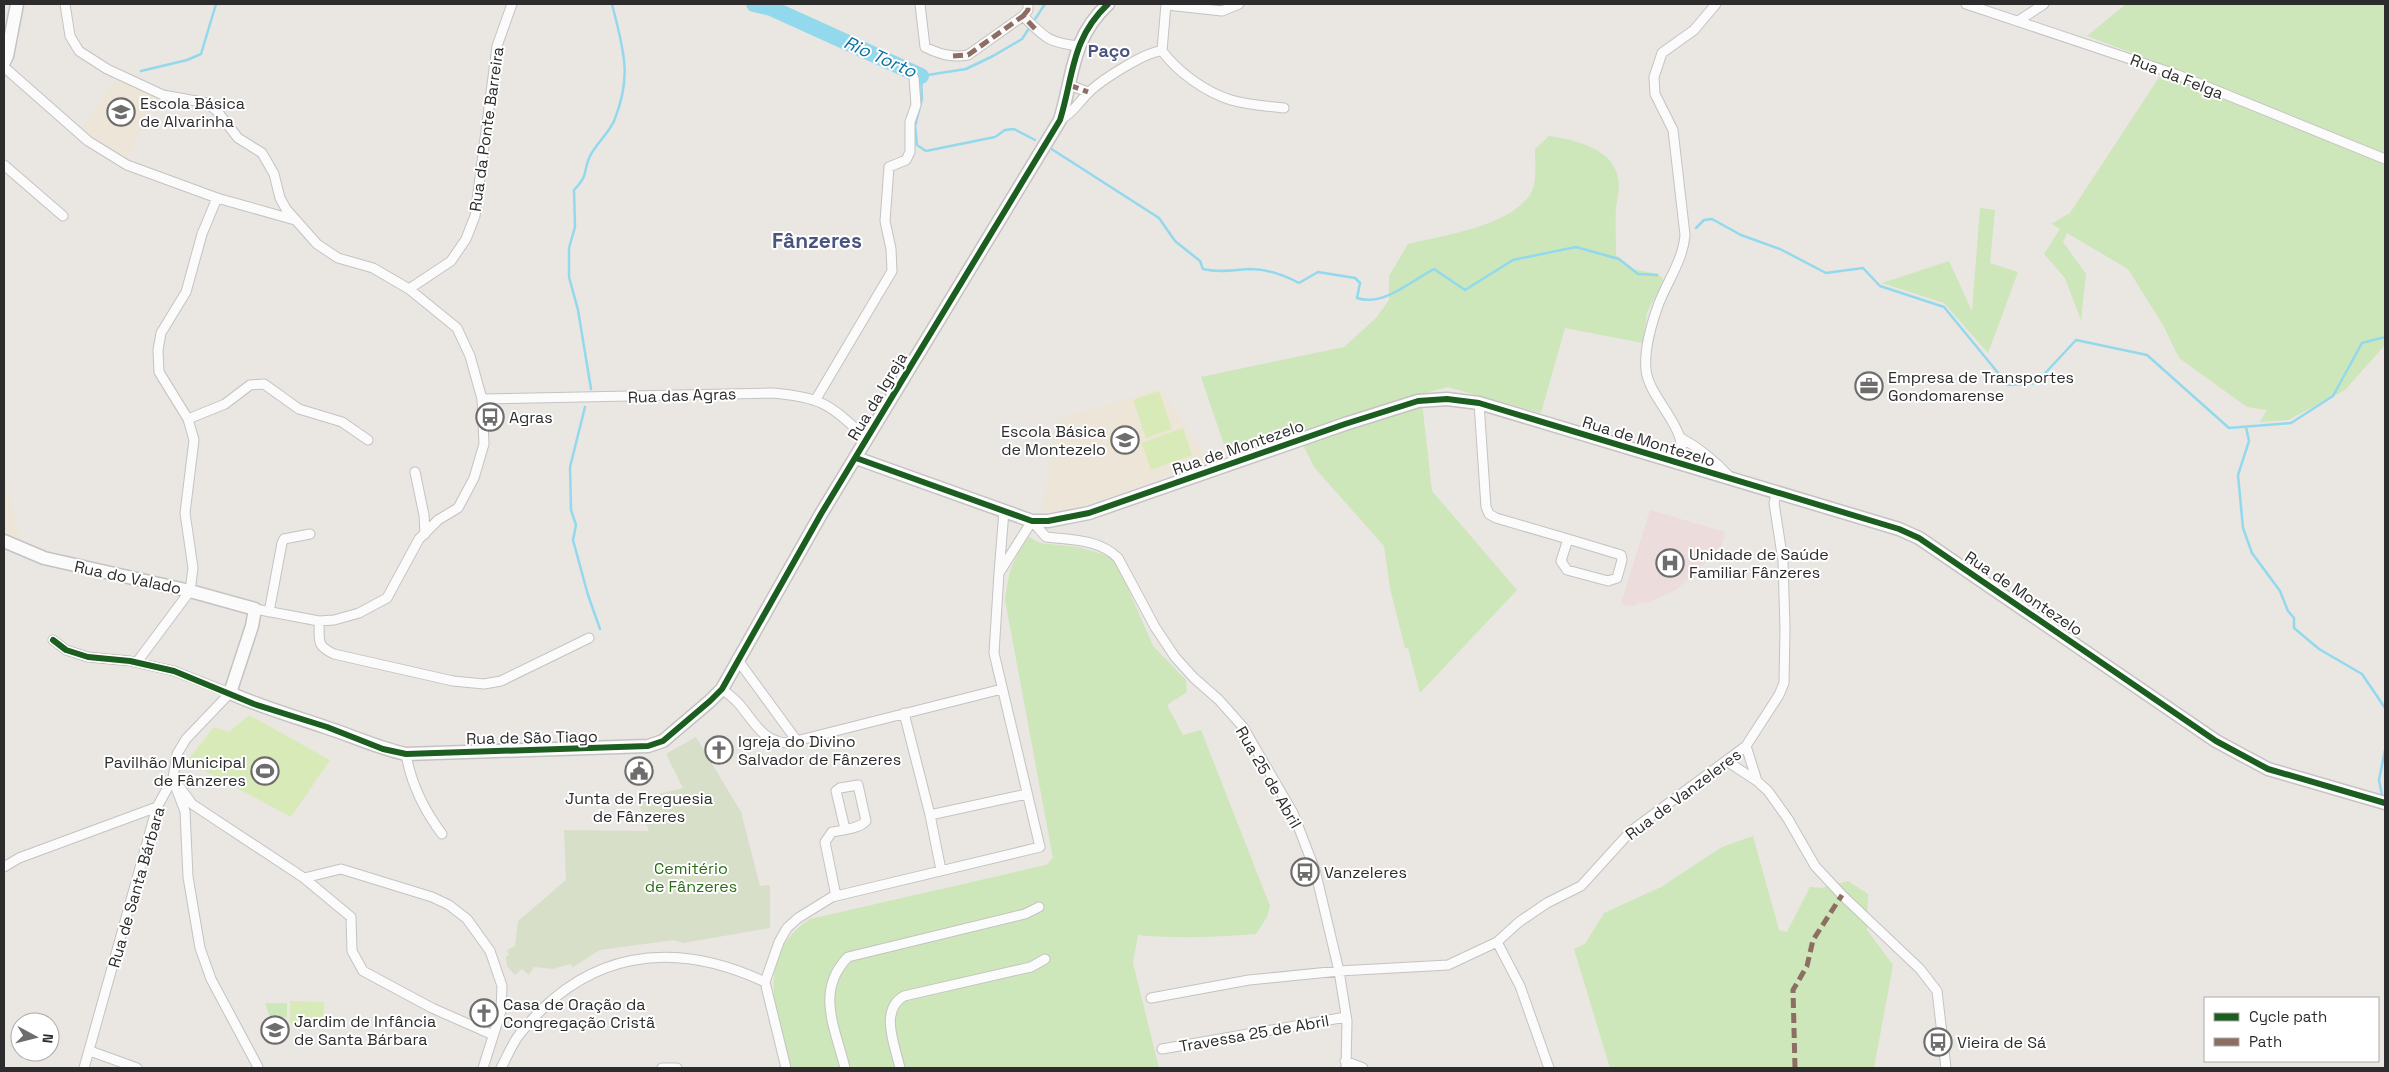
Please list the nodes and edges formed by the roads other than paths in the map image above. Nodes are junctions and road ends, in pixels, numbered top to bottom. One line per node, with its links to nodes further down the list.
1 (17, 4): 16 (street)
2 (65, 4): 27 (street)
3 (512, 4): 28 (street, Rua da Ponte Barreira)
4 (920, 4): 12 (street)
5 (1028, 4): 12 (street)
6 (1108, 4): 14 (street, Rua da Igreja)
7 (1167, 4): 8 (street); 15 (street)
8 (1239, 4)
9 (1716, 4): 33 (street)
10 (1966, 4): 13 (street, Rua da Felga)
11 (2044, 4): 13 (street)
12 (1023, 16): 14 (street)
13 (2018, 21): 23 (street, Rua da Felga)
14 (1078, 46): 19 (street, Rua da Igreja)
15 (1162, 51): 20 (street); 21 (street)
16 (4, 62)
17 (4, 67): 25 (street)
18 (914, 78): 29 (street)
19 (1069, 85): 20 (street); 22 (street, Rua da Igreja)
20 (1088, 92): 22 (street)
21 (1284, 108)
22 (1060, 120): 34 (street, Rua da Igreja)
23 (2385, 159)
24 (4, 165): 26 (street)
25 (218, 198): 27 (street); 32 (street)
26 (63, 216)
27 (296, 220): 28 (street)
28 (409, 289): 30 (street)
29 (816, 399): 30 (street, Rua das Agras); 34 (street, Rua das Agras)
30 (482, 400): 44 (street)
31 (1479, 404): 37 (street, Rua de Montezelo); 42 (street, Rua de Montezelo); 45 (street)
32 (188, 419): 35 (street); 48 (street)
33 (1681, 438): 37 (street); 39 (street)
34 (867, 439): 36 (street, Rua da Igreja)
35 (368, 440)
36 (856, 458): 41 (street, Rua de Montezelo); 54 (street, Rua da Igreja)
37 (1677, 464): 39 (street, Rua de Montezelo)
38 (415, 472): 44 (street)
39 (1734, 481): 40 (street, Rua de Montezelo)
40 (1776, 494): 61 (street, Rua de Vanzeleres); 67 (street, Rua de Montezelo)
41 (1004, 511): 42 (street, Rua de Montezelo); 47 (street)
42 (1032, 521): 47 (street); 79 (street, Rua 25 de Abril)
43 (310, 534): 50 (street)
44 (425, 534): 51 (street)
45 (1568, 539): 45 (street)
46 (4, 541): 48 (street, Rua do Valado)
47 (999, 573): 57 (street)
48 (190, 591): 49 (street, Rua do Valado); 55 (street)
49 (255, 609): 50 (street); 58 (street, Rua de Santa Bárbara)
50 (269, 612): 51 (street)
51 (319, 621): 52 (street)
52 (590, 638)
53 (53, 640): 55 (street)
54 (737, 659): 56 (street, Rua da Igreja); 60 (street)
55 (137, 662): 58 (street)
56 (722, 689): 60 (street); 62 (street, Rua de São Tiago)
57 (1002, 689): 59 (street); 66 (street)
58 (230, 693): 62 (street, Rua de São Tiago); 64 (street, Rua de Santa Bárbara)
59 (904, 714): 60 (street); 69 (street)
60 (797, 741)
61 (1746, 746): 63 (street, Rua de Vanzeleres); 65 (street)
62 (406, 754): 71 (street)
63 (1728, 762): 65 (street); 77 (street, Rua de Vanzeleres)
64 (173, 778): 68 (street, Rua de Santa Bárbara); 74 (street); 90 (street)
65 (1757, 781): 99 (street)
66 (1027, 794): 69 (street); 73 (street)
67 (2385, 803)
68 (156, 807): 72 (street); 85 (street, Rua de Santa Bárbara)
69 (930, 815): 73 (street)
70 (845, 829): 70 (street); 75 (street)
71 (442, 834)
72 (4, 867)
73 (941, 870): 75 (street)
74 (304, 878): 83 (street); 83 (street)
75 (836, 896): 80 (street)
76 (1039, 907): 95 (street)
77 (1498, 942): 79 (street, Rua de Vanzeleres); 98 (street)
78 (1045, 958): 96 (street)
79 (1339, 971): 81 (street, Rua de Vanzeleres); 82 (street, Rua 25 de Abril)
80 (765, 982): 91 (street); 94 (street)
81 (1151, 998)
82 (1346, 1017): 84 (street, Travessa 25 de Abril); 86 (street, Rua 25 de Abril)
83 (493, 1035): 87 (street)
84 (1162, 1049)
85 (90, 1052): 88 (street, Rua de Santa Bárbara); 89 (street)
86 (1345, 1065): 97 (street)
87 (485, 1067)
88 (84, 1068)
89 (137, 1068)
90 (258, 1068)
91 (501, 1068)
92 (662, 1068): 93 (street)
93 (676, 1068)
94 (786, 1068)
95 (845, 1068)
96 (900, 1068)
97 (1363, 1068)
98 (1549, 1068)
99 (1946, 1068)

